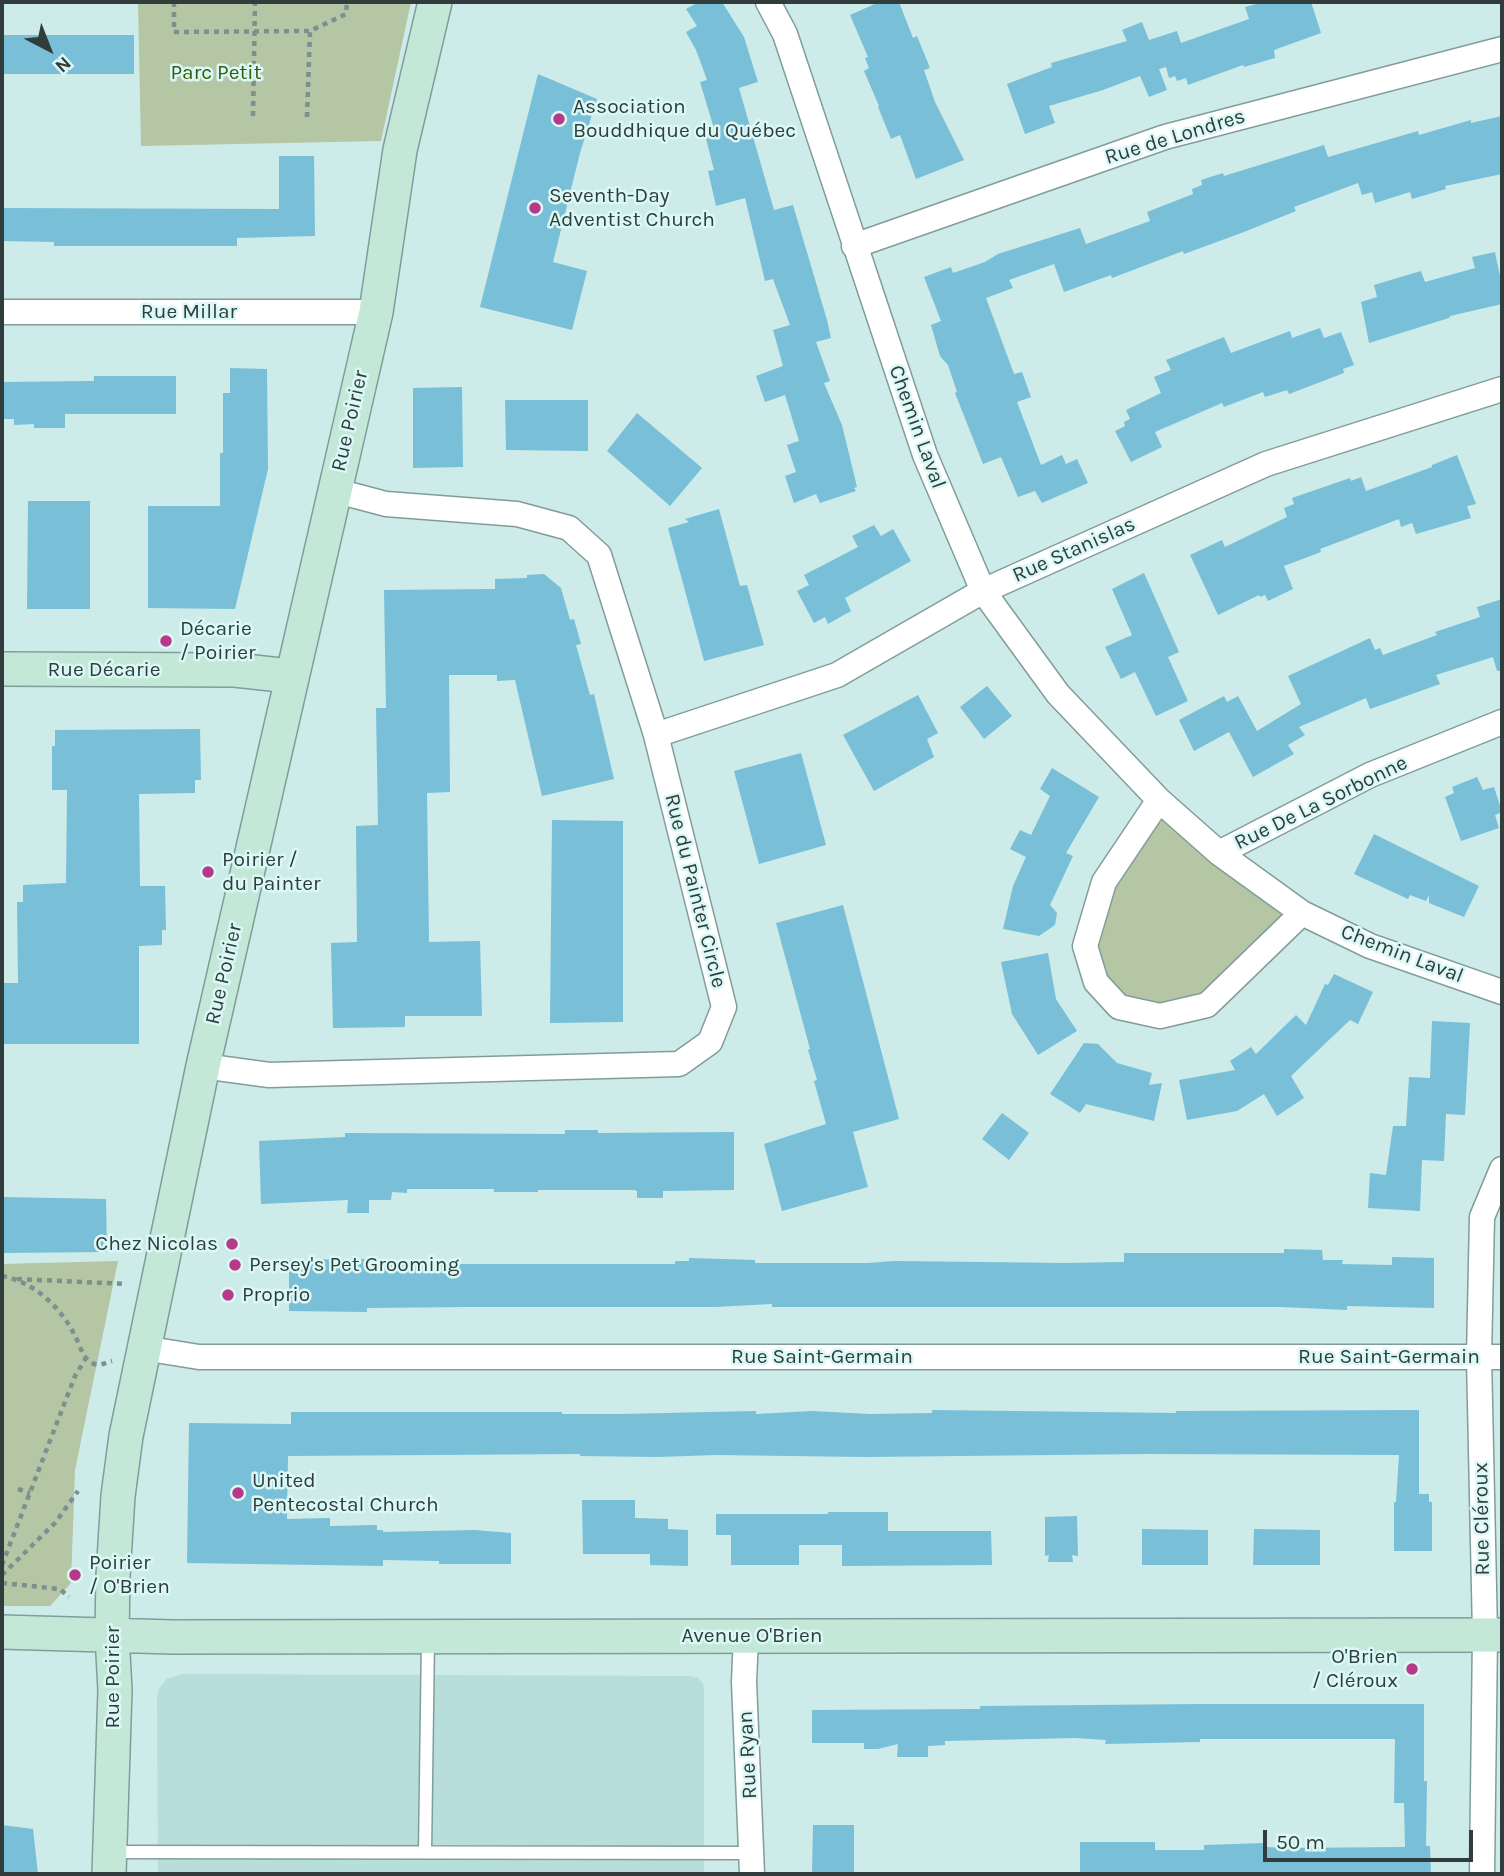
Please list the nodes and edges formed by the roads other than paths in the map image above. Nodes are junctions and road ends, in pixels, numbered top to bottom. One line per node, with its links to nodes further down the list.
1 (435, 2): 6 (street, Rue Poirier)
2 (768, 2): 4 (street, Chemin Laval)
3 (1502, 49): 4 (street, Rue de Londres)
4 (854, 246): 9 (street, Chemin Laval)
5 (2, 312): 6 (street, Rue Millar)
6 (376, 312): 8 (street, Rue Poirier)
7 (1502, 389): 9 (street, Rue Stanislas)
8 (333, 490): 11 (street, Rue Poirier); 13 (street, Rue du Painter Circle)
9 (984, 591): 13 (street, Rue Stanislas); 14 (street, Chemin Laval)
10 (2, 669): 11 (street, Rue Décarie)
11 (290, 676): 18 (street, Rue Poirier)
12 (1502, 722): 15 (street, Rue De La Sorbonne)
13 (656, 735): 18 (street, Rue du Painter Circle)
14 (1159, 800): 15 (street, Chemin Laval); 16 (street)
15 (1219, 853): 16 (street, Chemin Laval)
16 (1302, 913): 17 (street, Chemin Laval)
17 (1502, 992)
18 (203, 1066): 20 (street, Rue Poirier)
19 (1502, 1169): 21 (street, Rue Cléroux)
20 (143, 1348): 21 (street, Rue Saint-Germain); 23 (street, Rue Poirier)
21 (1491, 1357): 25 (street, Rue Cléroux)
22 (2, 1632): 23 (street, Avenue O'Brien)
23 (112, 1635): 26 (street, Avenue O'Brien); 28 (street, Rue Poirier)
24 (746, 1635): 25 (street, Avenue O'Brien); 26 (street, Avenue O'Brien); 29 (street, Rue Ryan)
25 (1494, 1635): 30 (street, Rue Cléroux)
26 (428, 1636): 27 (lane)
27 (425, 1852): 28 (lane); 29 (lane)
28 (109, 1863)
29 (752, 1863)
30 (1482, 1874)

